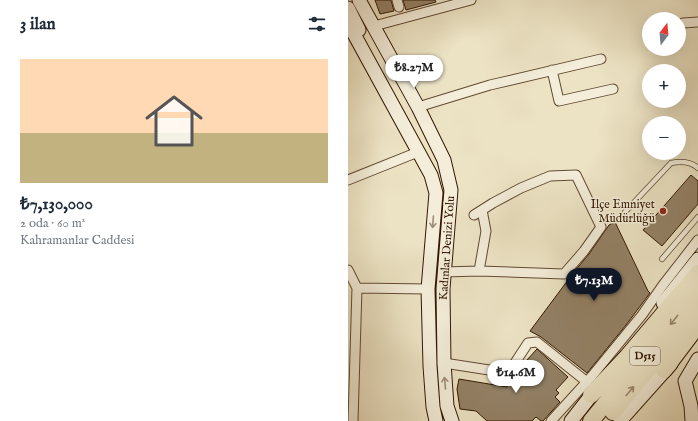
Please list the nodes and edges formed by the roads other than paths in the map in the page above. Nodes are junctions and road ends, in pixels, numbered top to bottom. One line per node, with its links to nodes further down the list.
1 (351, 0): 16 (main road)
2 (359, 0): 8 (main road, Kadınlar Denizi Yolu)
3 (471, 0): 8 (street)
4 (348, 8): 17 (main road)
5 (698, 22): 7 (street)
6 (348, 23): 13 (main road, Kadınlar Denizi Yolu)
7 (686, 23)
8 (374, 26): 12 (main road, Kadınlar Denizi Yolu)
9 (601, 59): 10 (street)
10 (552, 70): 11 (street); 12 (street)
11 (613, 89)
12 (418, 107): 16 (main road, Kadınlar Denizi Yolu)
13 (418, 152): 15 (street); 17 (main road, Kadınlar Denizi Yolu)
14 (698, 168): 19 (lane)
15 (348, 180)
16 (452, 190): 27 (main road, Kadınlar Denizi Yolu)
17 (436, 193): 30 (main road, Kadınlar Denizi Yolu, one-way to 30)
18 (482, 210): 20 (street); 26 (street); 26 (street)
19 (625, 212)
20 (474, 215)
21 (698, 217): 23 (lane)
22 (698, 240): 40 (street)
23 (662, 259)
24 (698, 259): 40 (main road)
25 (348, 270): 29 (street)
26 (479, 271): 27 (street)
27 (444, 272): 31 (main road, Kadınlar Denizi Yolu)
28 (698, 273): 40 (highway)
29 (356, 288): 30 (street); 36 (street)
30 (428, 289): 31 (main road); 42 (main road, Kadınlar Denizi Yolu)
31 (443, 289): 38 (main road, Kadınlar Denizi Yolu)
32 (698, 290): 46 (highway, D515, one-way to 46)
33 (698, 309): 47 (highway, D515, one-way to 33)
34 (698, 326): 39 (highway)
35 (698, 337): 39 (main road)
36 (351, 356): 41 (street)
37 (698, 359): 49 (main road)
38 (444, 363): 40 (street); 43 (main road, Kadınlar Denizi Yolu, one-way to 38)
39 (664, 370): 48 (main road)
40 (589, 388): 44 (street); 45 (main road)
41 (353, 421)
42 (436, 421)
43 (452, 421)
44 (551, 421)
45 (571, 421)
46 (591, 421)
47 (605, 421)
48 (620, 421)
49 (692, 421)

